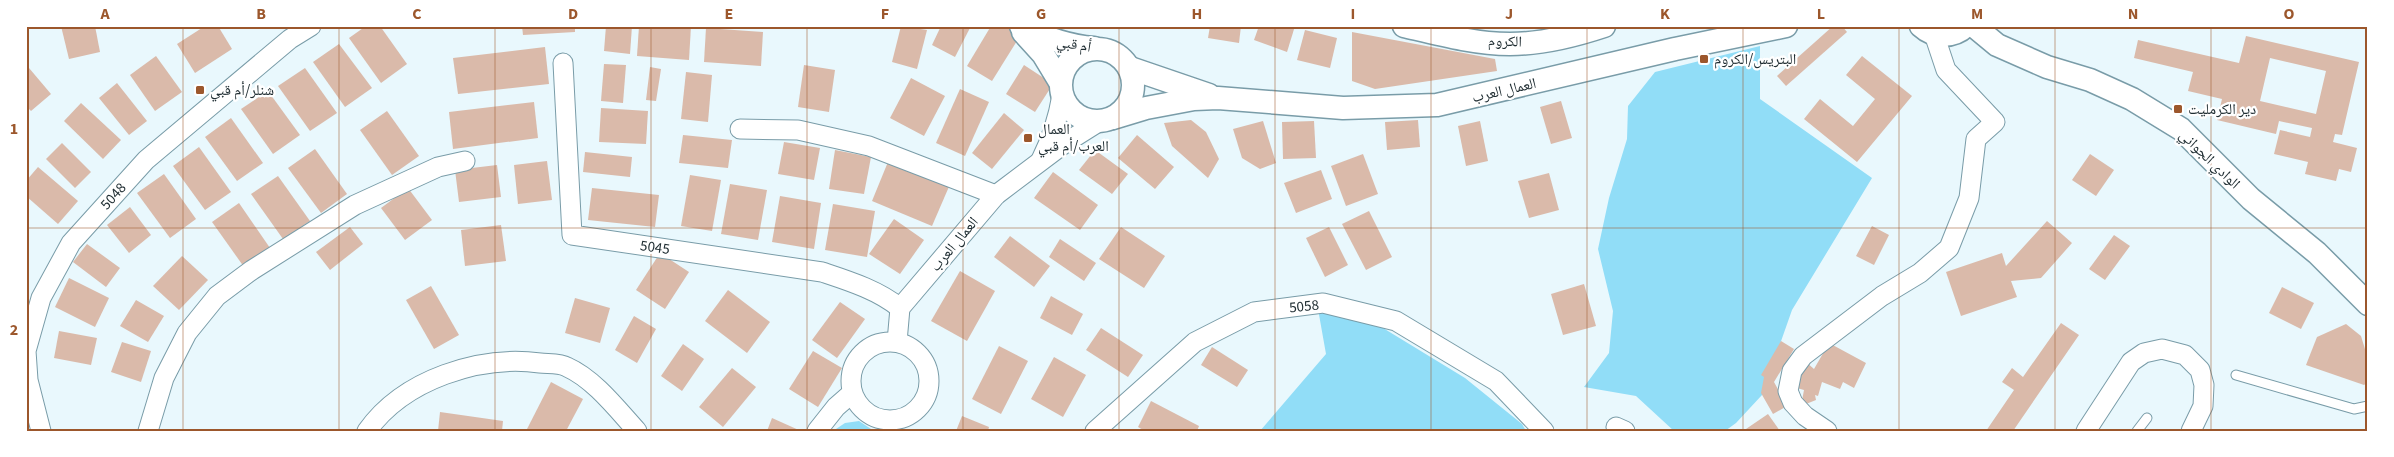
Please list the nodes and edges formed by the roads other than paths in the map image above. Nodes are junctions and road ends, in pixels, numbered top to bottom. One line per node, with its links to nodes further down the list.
1 (311, 26): 24 (street, 5048)
2 (1019, 26): 10 (street, أم قبي); 13 (street, أم قبي)
3 (1404, 26): 4 (street, الكروم)
4 (1604, 26)
5 (1786, 26): 8 (street, العمال العرب)
6 (1966, 26): 9 (street)
7 (1974, 26): 20 (street, الوادي الجواني)
8 (1740, 30): 14 (street, العمال العرب)
9 (1927, 30): 36 (street)
10 (1100, 49): 12 (street); 13 (street)
11 (563, 63): 21 (street, 5045)
12 (1130, 68): 14 (street, العمال العرب); 15 (street)
13 (1061, 89): 15 (street); 18 (street, العمال العرب)
14 (1218, 98): 15 (street, العمال العرب)
15 (1106, 120): 18 (street, العمال العرب)
16 (740, 129): 19 (street)
17 (465, 161): 30 (street)
18 (1039, 163): 19 (street, العمال العرب)
19 (996, 195): 21 (street, العمال العرب)
20 (2368, 304)
21 (900, 308): 22 (street)
22 (897, 342): 25 (street); 28 (street)
23 (2236, 375): 26 (lane)
24 (27, 380): 29 (street, 5048)
25 (852, 393): 28 (street); 33 (street)
26 (2368, 406)
27 (2147, 418): 38 (lane)
28 (906, 424)
29 (41, 431)
30 (148, 431)
31 (367, 431): 32 (street)
32 (637, 431)
33 (817, 431)
34 (1095, 431): 35 (street, 5058)
35 (1544, 431)
36 (1828, 431)
37 (2086, 431): 39 (street)
38 (2137, 431)
39 (2191, 431)

